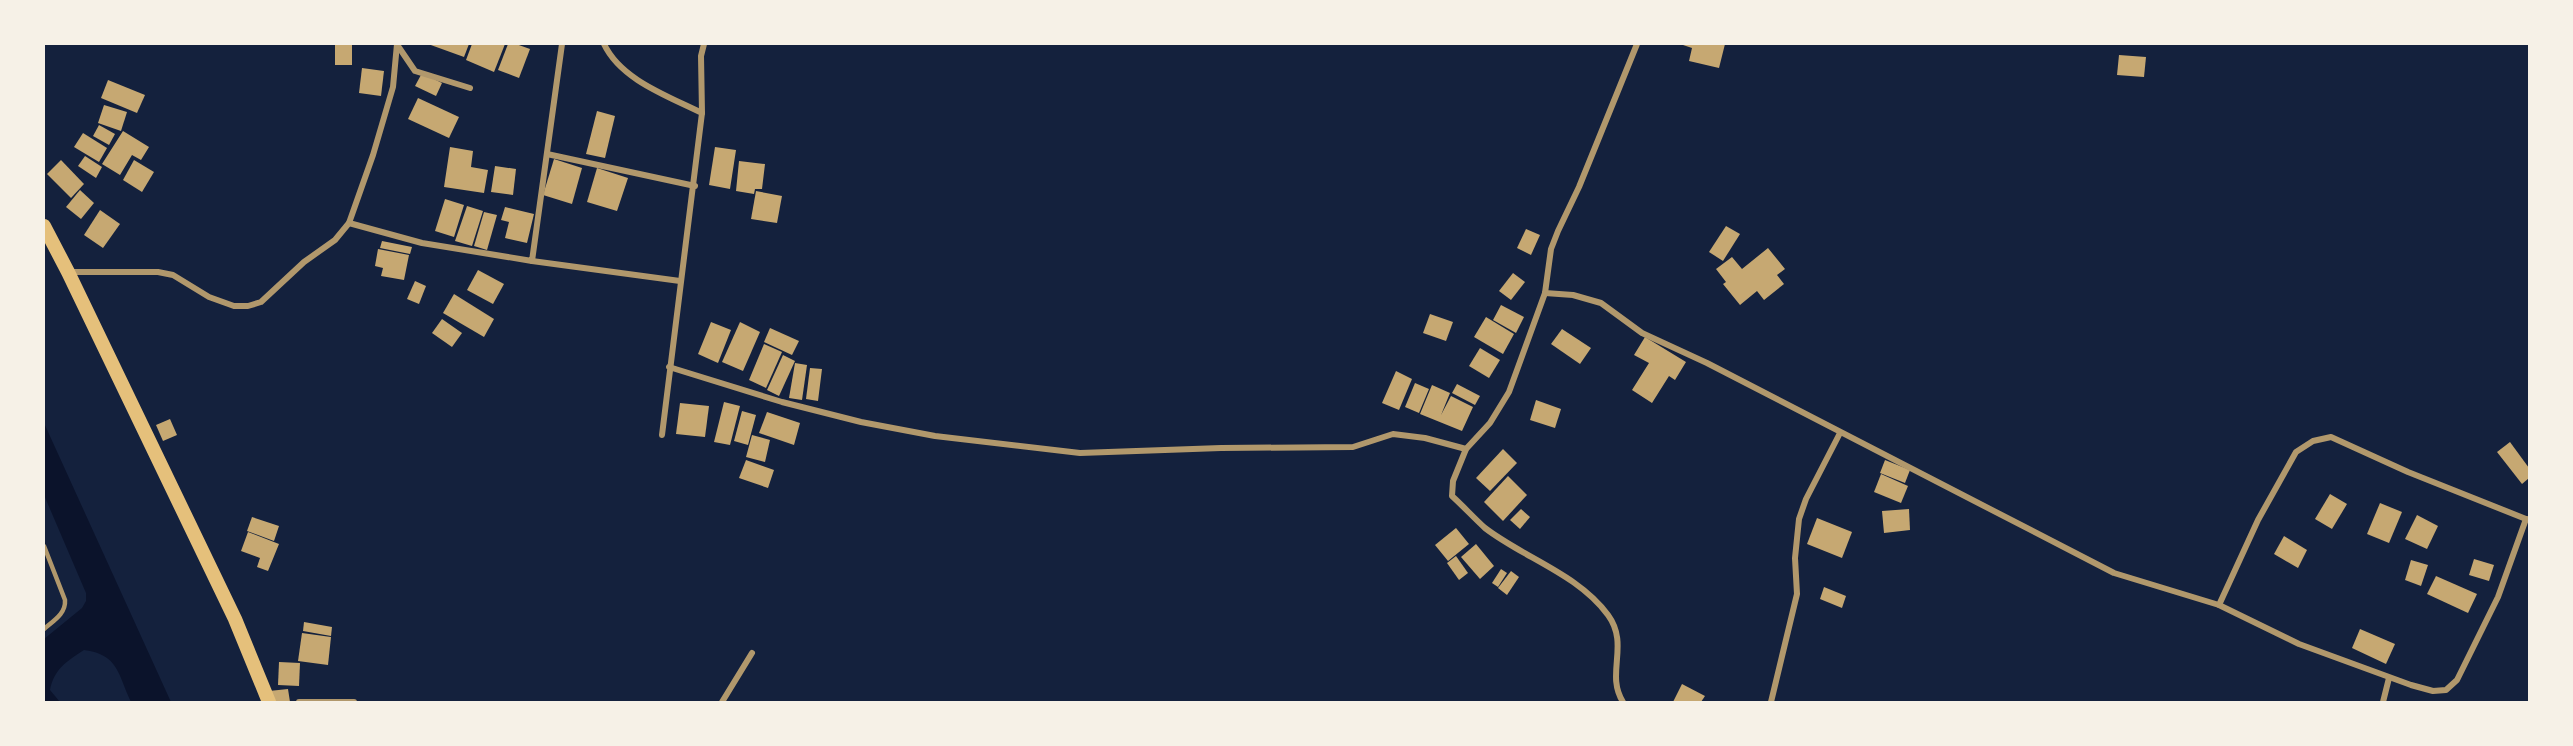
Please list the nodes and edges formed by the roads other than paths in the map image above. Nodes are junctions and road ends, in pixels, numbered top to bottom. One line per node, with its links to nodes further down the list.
1 (397, 44): 6 (street); 10 (street)
2 (562, 44): 8 (street)
3 (604, 44): 7 (street)
4 (704, 44): 7 (street)
5 (1637, 44): 15 (street)
6 (470, 88)
7 (702, 113): 9 (street)
8 (547, 154): 9 (street); 12 (street)
9 (695, 186): 14 (street)
10 (349, 223): 12 (street); 13 (street)
11 (44, 226): 13 (main road)
12 (532, 261): 14 (street)
13 (68, 272): 26 (main road)
14 (680, 281): 16 (street)
15 (1545, 293): 17 (street); 19 (street)
16 (669, 367): 18 (street); 19 (street)
17 (1840, 433): 22 (street); 31 (street)
18 (662, 435)
19 (1466, 449): 30 (street)
20 (2528, 520): 22 (street); 25 (street)
21 (44, 546): 23 (lane)
22 (2218, 605): 25 (street)
23 (44, 629)
24 (752, 653): 29 (street)
25 (2389, 678): 32 (street)
26 (269, 702)
27 (299, 702): 28 (street)
28 (354, 702)
29 (722, 702)
30 (1623, 702)
31 (1771, 702)
32 (2383, 702)

